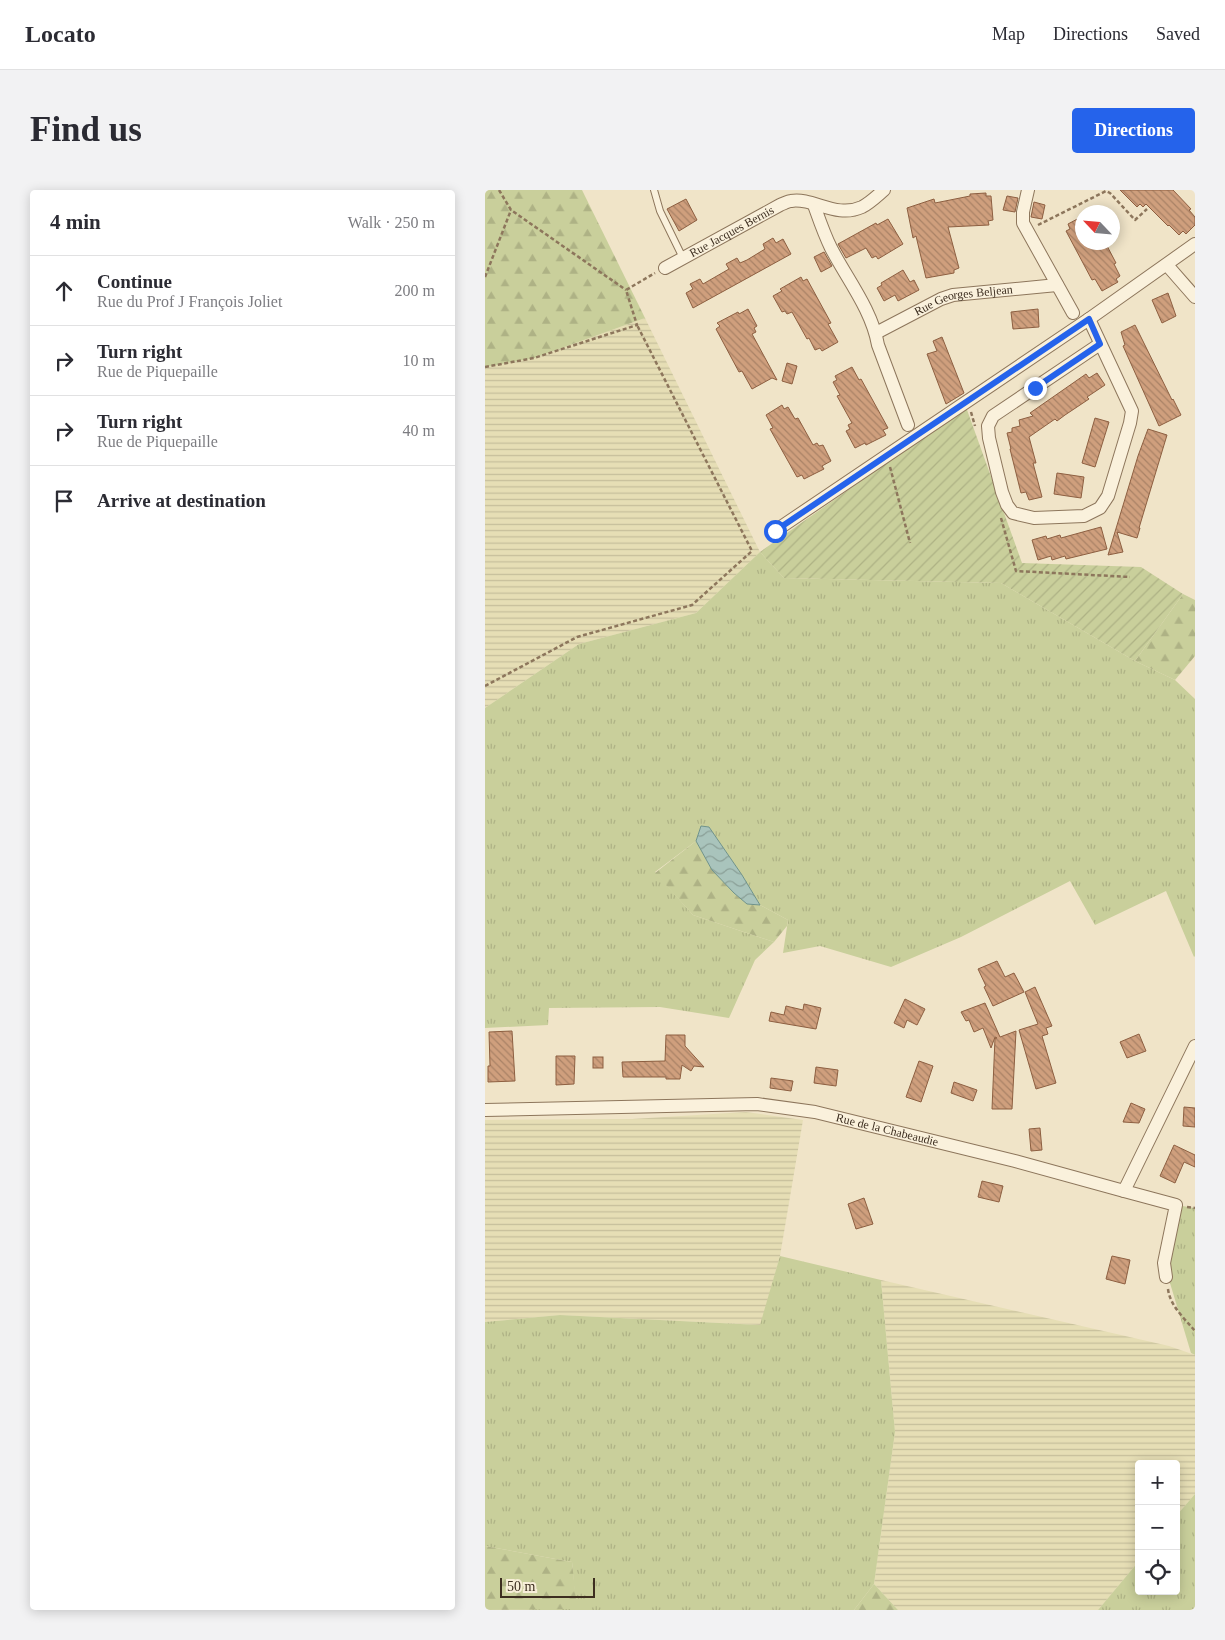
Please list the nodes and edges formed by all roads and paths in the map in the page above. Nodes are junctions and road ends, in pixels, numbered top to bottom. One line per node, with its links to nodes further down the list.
1 (499, 190): 7 (path)
2 (654, 190): 10 (lane)
3 (884, 190): 5 (street, Rue Jacques Bernis)
4 (1028, 190): 8 (street)
5 (814, 205): 10 (street, Rue Jacques Bernis); 20 (street)
6 (1147, 209): 8 (path)
7 (511, 210): 13 (path); 15 (path)
8 (1027, 230): 14 (street)
9 (1195, 244): 11 (street)
10 (683, 258): 12 (street, Rue Jacques Bernis)
11 (1167, 265): 16 (street); 18 (street)
12 (665, 268): 15 (path)
13 (485, 277)
14 (1057, 284): 17 (street); 20 (street, Rue Georges Beljean)
15 (626, 290): 19 (path)
16 (1195, 297)
17 (1073, 313)
18 (1089, 319): 21 (street); 24 (street)
19 (637, 325): 22 (path); 27 (path)
20 (876, 333): 23 (street)
21 (1100, 344): 21 (street)
22 (485, 367)
23 (908, 425)
24 (887, 454): 25 (street); 26 (path)
25 (775, 531)
26 (910, 543)
27 (485, 686)
28 (1195, 1046): 30 (street)
29 (485, 1110): 30 (street, Rue de la Chabeaudie)
30 (1124, 1191): 31 (street, Rue de la Chabeaudie)
31 (1166, 1277): 32 (path)
32 (1195, 1331)

